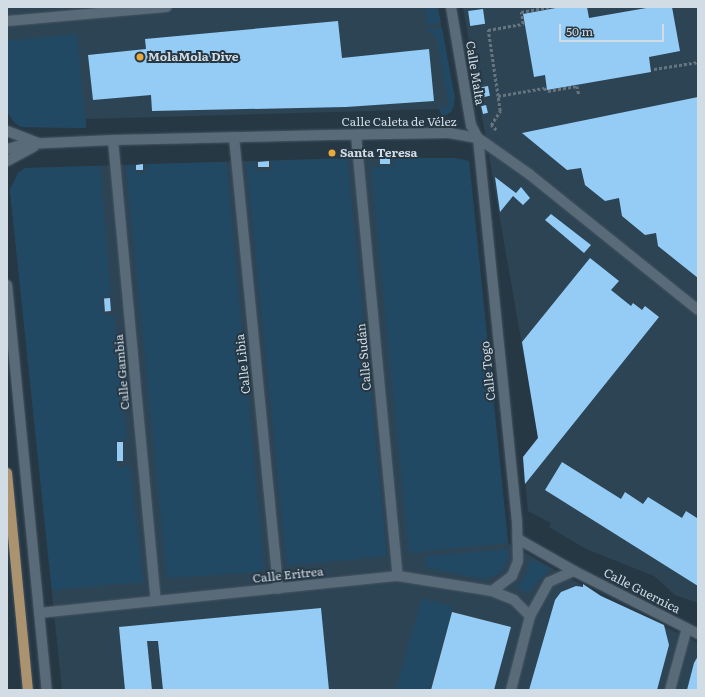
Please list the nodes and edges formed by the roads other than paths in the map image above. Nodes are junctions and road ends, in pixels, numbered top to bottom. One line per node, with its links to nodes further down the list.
1 (166, 7): 3 (street)
2 (451, 8): 8 (street, Calle Malta)
3 (126, 9): 4 (street)
4 (7, 21)
5 (7, 131): 10 (street, Calle Caleta de Vélez)
6 (356, 135): 7 (street, Calle Caleta de Vélez); 8 (street, Calle Caleta de Vélez); 18 (street, Calle Sudán)
7 (234, 137): 9 (street, Calle Caleta de Vélez); 19 (street, Calle Libia)
8 (478, 138): 14 (street, Calle Caleta de Vélez); 16 (street, Calle Togo)
9 (113, 140): 10 (street, Calle Caleta de Vélez); 21 (street, Calle Gambia)
10 (41, 144): 11 (street, Calle Caleta de Vélez); 12 (street)
11 (7, 149)
12 (7, 161)
13 (7, 286): 22 (street)
14 (698, 310)
15 (7, 473): 26 (main road)
16 (518, 539): 17 (street, Calle Guernica); 20 (street, Calle Togo)
17 (574, 571): 23 (street); 24 (street, Calle Guernica)
18 (398, 576): 19 (street, Calle Eritrea); 20 (street, Calle Eritrea)
19 (278, 589): 21 (street, Calle Eritrea)
20 (492, 591): 23 (street, Calle Eritrea)
21 (156, 601): 22 (street, Calle Eritrea)
22 (39, 613): 27 (street)
23 (530, 616): 28 (street)
24 (687, 628): 25 (street, Calle Guernica); 29 (street)
25 (698, 634)
26 (28, 690)
27 (47, 690)
28 (511, 690)
29 (670, 690)

